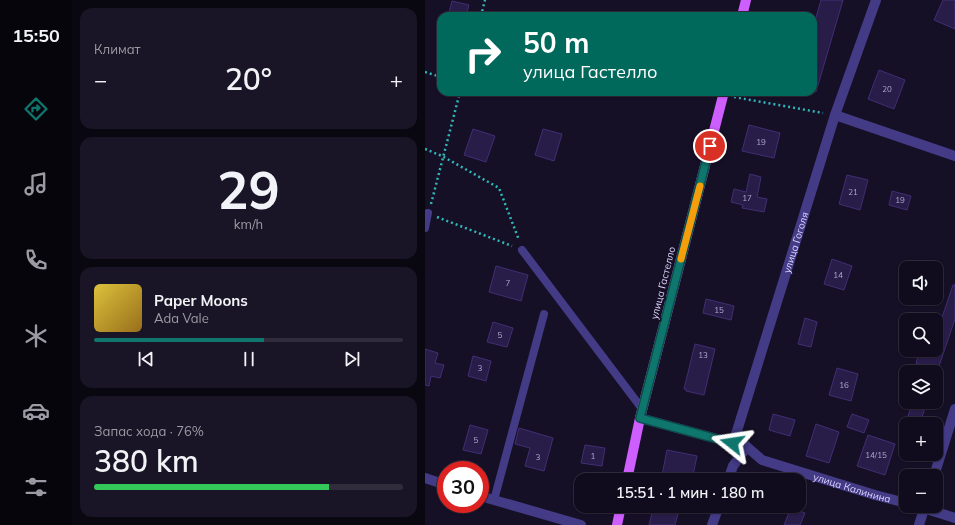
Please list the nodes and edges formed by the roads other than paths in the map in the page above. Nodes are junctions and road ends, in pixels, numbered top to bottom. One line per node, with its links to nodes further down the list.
1 (746, 0): 3 (main road)
2 (876, 0): 5 (street, улица Гоголя)
3 (743, 12)
4 (722, 96): 12 (main road, улица Гастелло)
5 (835, 115): 6 (street); 13 (street, улица Гоголя)
6 (955, 156)
7 (428, 213): 8 (lane)
8 (425, 228)
9 (522, 250): 12 (lane)
10 (544, 314): 20 (lane)
11 (955, 409): 14 (street)
12 (641, 414): 13 (street, улица Калинина); 15 (main road, улица Гастелло)
13 (747, 447): 16 (street); 21 (street, улица Калинина)
14 (936, 469)
15 (628, 473)
16 (730, 473)
17 (425, 478): 18 (street)
18 (437, 482)
19 (489, 499): 20 (street)
20 (494, 500): 27 (street)
21 (899, 501)
22 (620, 513): 28 (main road)
23 (716, 513): 29 (street)
24 (921, 513): 30 (street)
25 (940, 513): 26 (street)
26 (955, 518)
27 (581, 525)
28 (617, 525)
29 (712, 525)
30 (919, 525)

